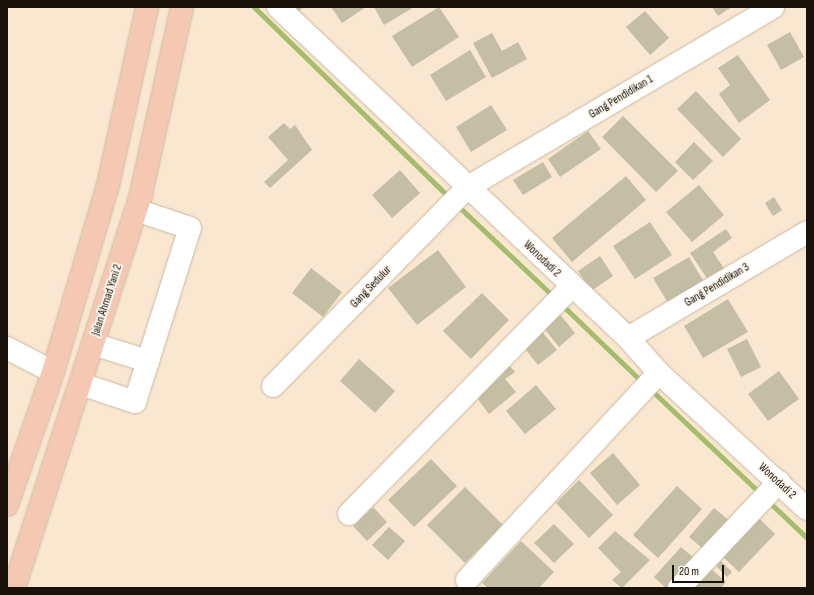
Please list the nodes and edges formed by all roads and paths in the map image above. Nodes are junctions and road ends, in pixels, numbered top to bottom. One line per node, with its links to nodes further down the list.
1 (147, 7): 13 (highway)
2 (182, 7): 6 (highway, Jalan Ahmad Yani 2)
3 (278, 7): 5 (street, Wonodadi 2)
4 (773, 7): 5 (street, Gang Pendidikan 1)
5 (468, 187): 8 (street, Wonodadi 2); 16 (street, Gang Sedulur)
6 (136, 210): 10 (highway, Jalan Ahmad Yani 2); 12 (street)
7 (807, 232): 9 (street, Gang Pendidikan 3)
8 (571, 287): 9 (street, Wonodadi 2); 20 (street)
9 (628, 338): 14 (street, Wonodadi 2)
10 (93, 344): 12 (street); 15 (highway, Jalan Ahmad Yani 2)
11 (7, 348): 13 (street)
12 (148, 361): 15 (street)
13 (53, 372): 18 (highway)
14 (659, 373): 17 (street, Wonodadi 2); 21 (street)
15 (81, 384): 22 (highway, Jalan Ahmad Yani 2)
16 (273, 386)
17 (779, 482): 19 (street, Wonodadi 2); 23 (street)
18 (7, 505)
19 (807, 508)
20 (349, 514)
21 (467, 580)
22 (14, 588)
23 (679, 588)

